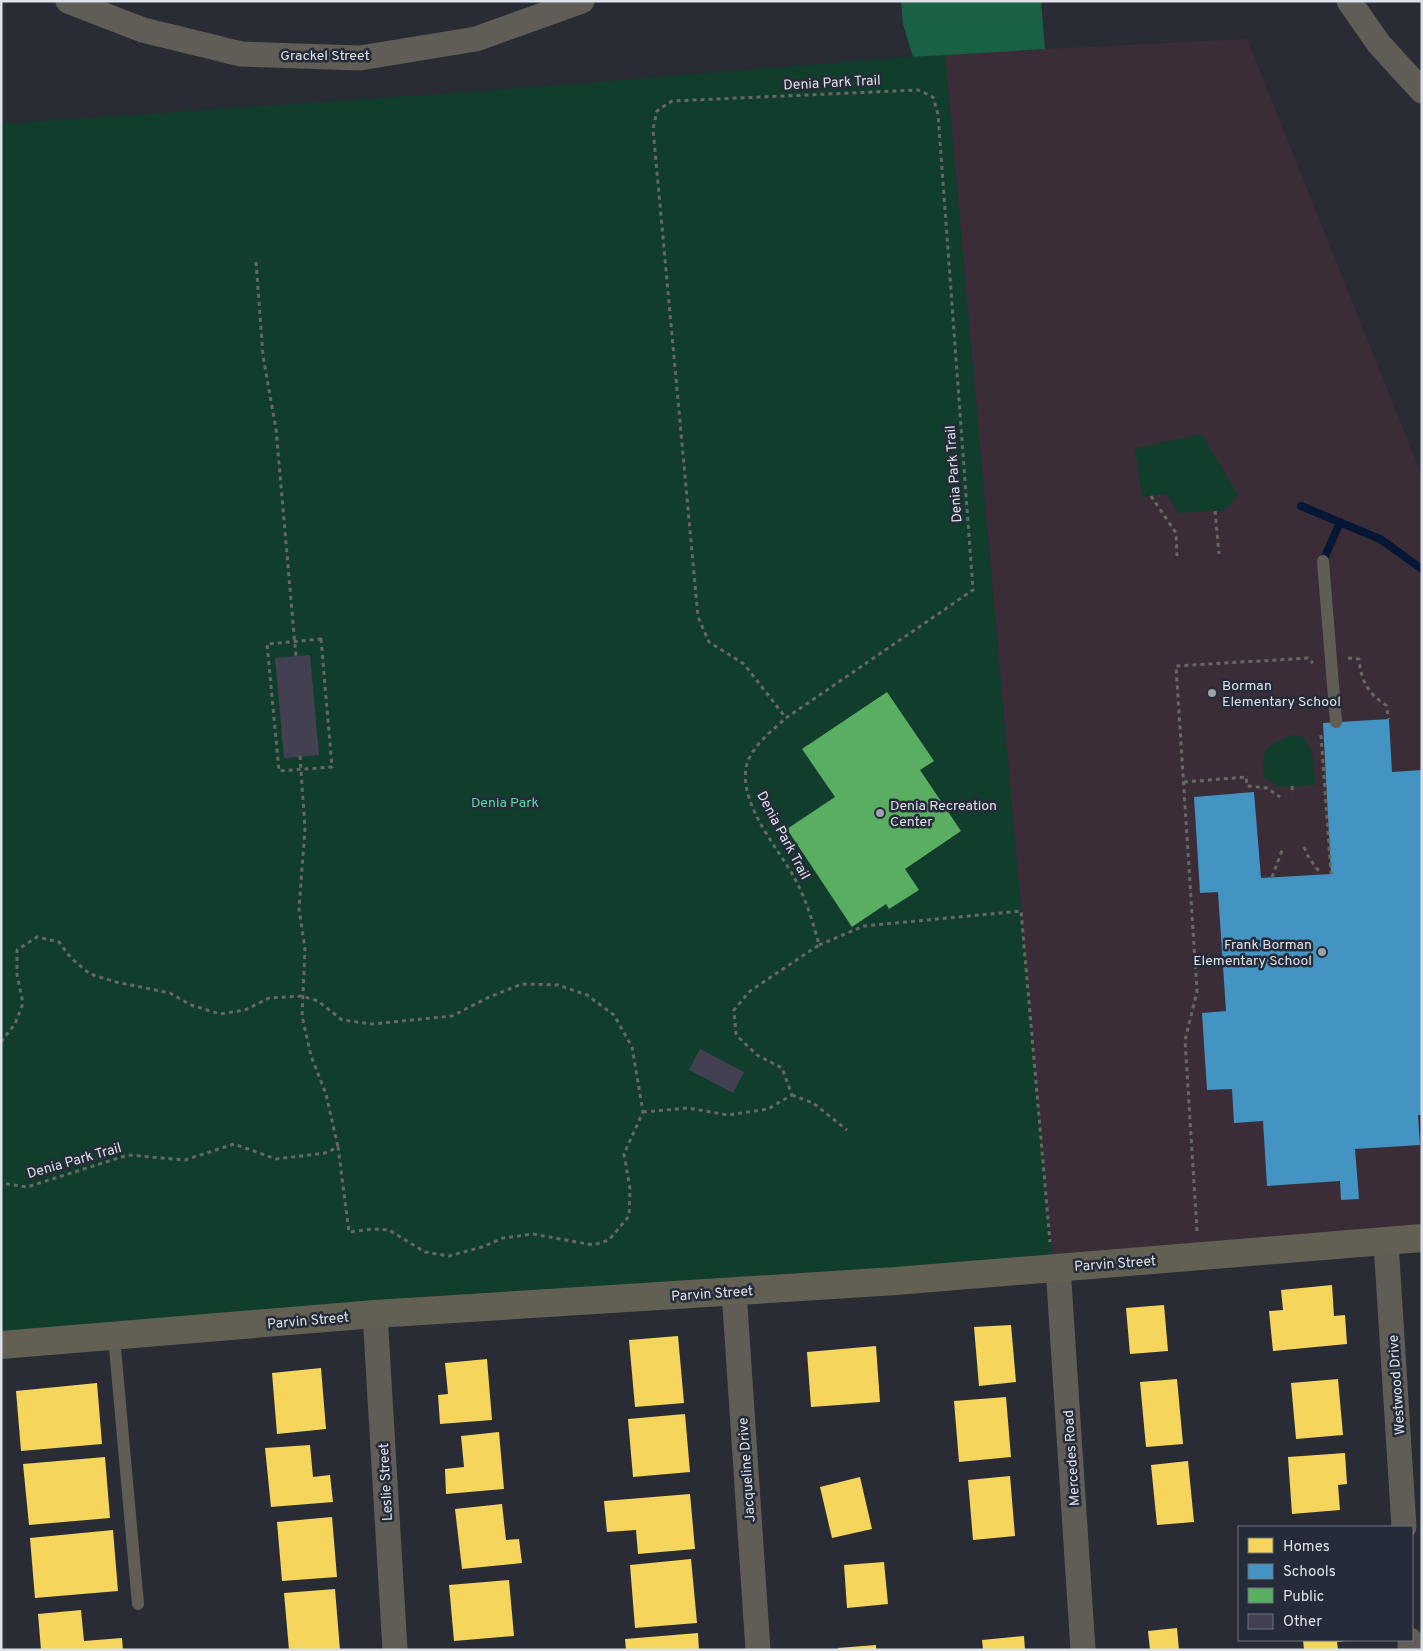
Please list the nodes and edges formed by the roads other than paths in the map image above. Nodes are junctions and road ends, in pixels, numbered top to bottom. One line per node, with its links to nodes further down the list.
1 (68, 1): 2 (street, Grackel Street)
2 (582, 1)
3 (1349, 1): 4 (street)
4 (1422, 91)
5 (1323, 561): 6 (lane)
6 (1336, 722)
7 (1422, 1238): 8 (street, Parvin Street)
8 (1386, 1243): 9 (street, Parvin Street); 14 (street, Westwood Drive)
9 (1055, 1268): 10 (street, Parvin Street); 18 (street, Mercedes Road)
10 (734, 1291): 11 (street, Parvin Street); 17 (street, Jacqueline Drive)
11 (375, 1314): 12 (street, Parvin Street); 16 (street, Leslie Street)
12 (114, 1337): 13 (street, Parvin Street); 15 (lane)
13 (1, 1345)
14 (1404, 1526)
15 (138, 1604)
16 (395, 1650)
17 (758, 1650)
18 (1083, 1650)

